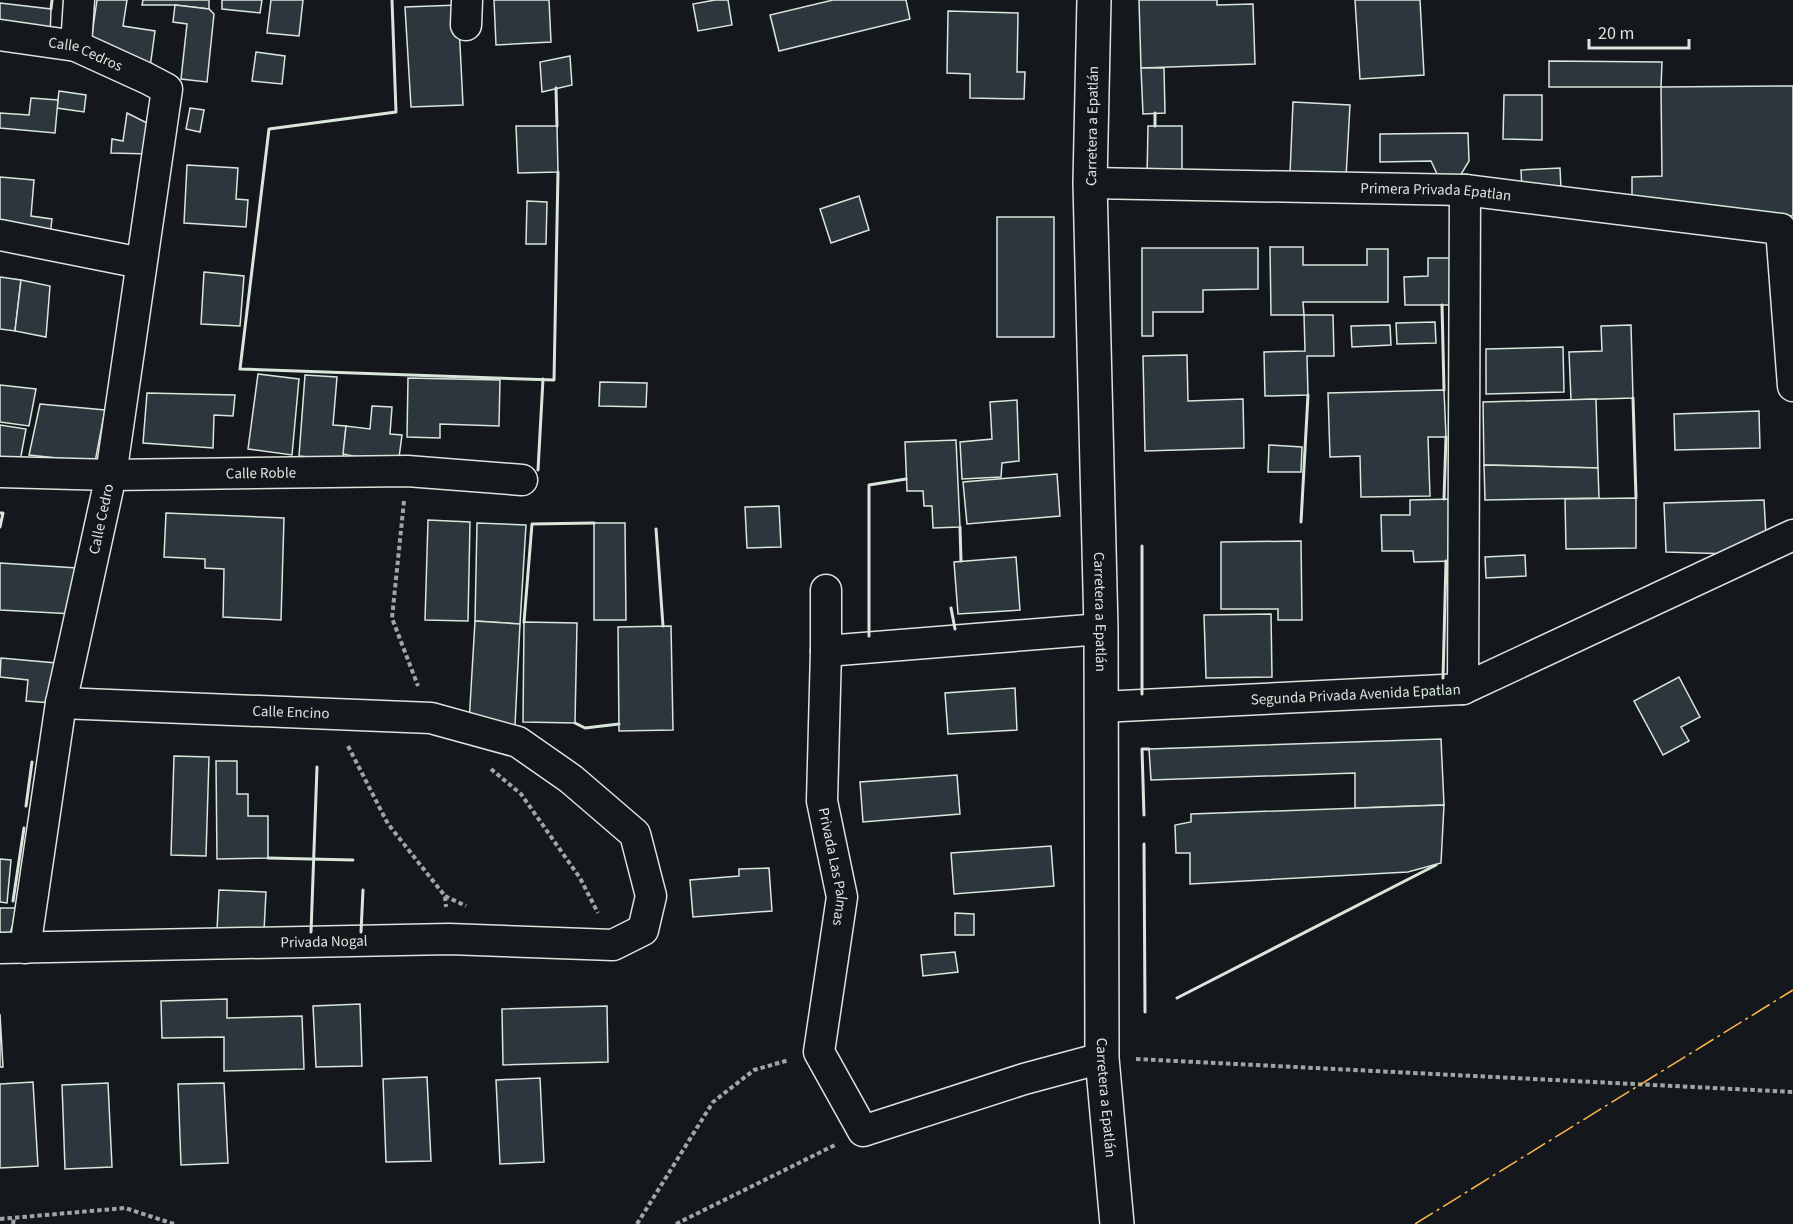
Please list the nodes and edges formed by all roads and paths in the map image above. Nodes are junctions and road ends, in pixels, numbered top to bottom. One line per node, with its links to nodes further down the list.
1 (79, 0): 4 (street)
2 (1094, 0): 6 (main road, Carretera a Epatlán)
3 (0, 35): 4 (street, Calle Cedros)
4 (76, 46): 5 (street, Calle Cedros)
5 (167, 89): 9 (street, Calle Cedro)
6 (1090, 183): 7 (street, Primera Privada Epatlan); 16 (main road, Carretera a Epatlán)
7 (1465, 190): 10 (street, Primera Privada Epatlan); 18 (street)
8 (0, 235): 9 (street)
9 (141, 263): 12 (street, Calle Cedro)
10 (1793, 386)
11 (0, 472): 12 (street, Calle Roble)
12 (111, 475): 13 (street, Calle Roble); 19 (street, Calle Cedro)
13 (522, 480)
14 (1793, 535): 18 (street, Segunda Privada Avenida Epatlan)
15 (826, 590): 17 (street, Privada Las Palmas)
16 (1101, 628): 17 (street); 20 (main road, Carretera a Epatlán)
17 (826, 651): 25 (street, Privada Las Palmas)
18 (1463, 689): 20 (street, Segunda Privada Avenida Epatlan)
19 (61, 703): 21 (street, Calle Encino); 24 (street, Calle Cedro)
20 (1101, 707): 26 (main road, Carretera a Epatlán)
21 (331, 714): 22 (street, Calle Encino); 23 (path)
22 (644, 930): 23 (street, Privada Nogal)
23 (449, 939): 24 (street, Privada Nogal)
24 (13, 948)
25 (819, 1052): 28 (street); 33 (path)
26 (1102, 1058): 27 (path); 28 (street); 35 (main road, Carretera a Epatlán)
27 (1793, 1092)
28 (863, 1131): 34 (path)
29 (14, 1218): 30 (path); 31 (path); 32 (path)
30 (0, 1219)
31 (13, 1224)
32 (174, 1224)
33 (637, 1224)
34 (676, 1224)
35 (1117, 1224)

